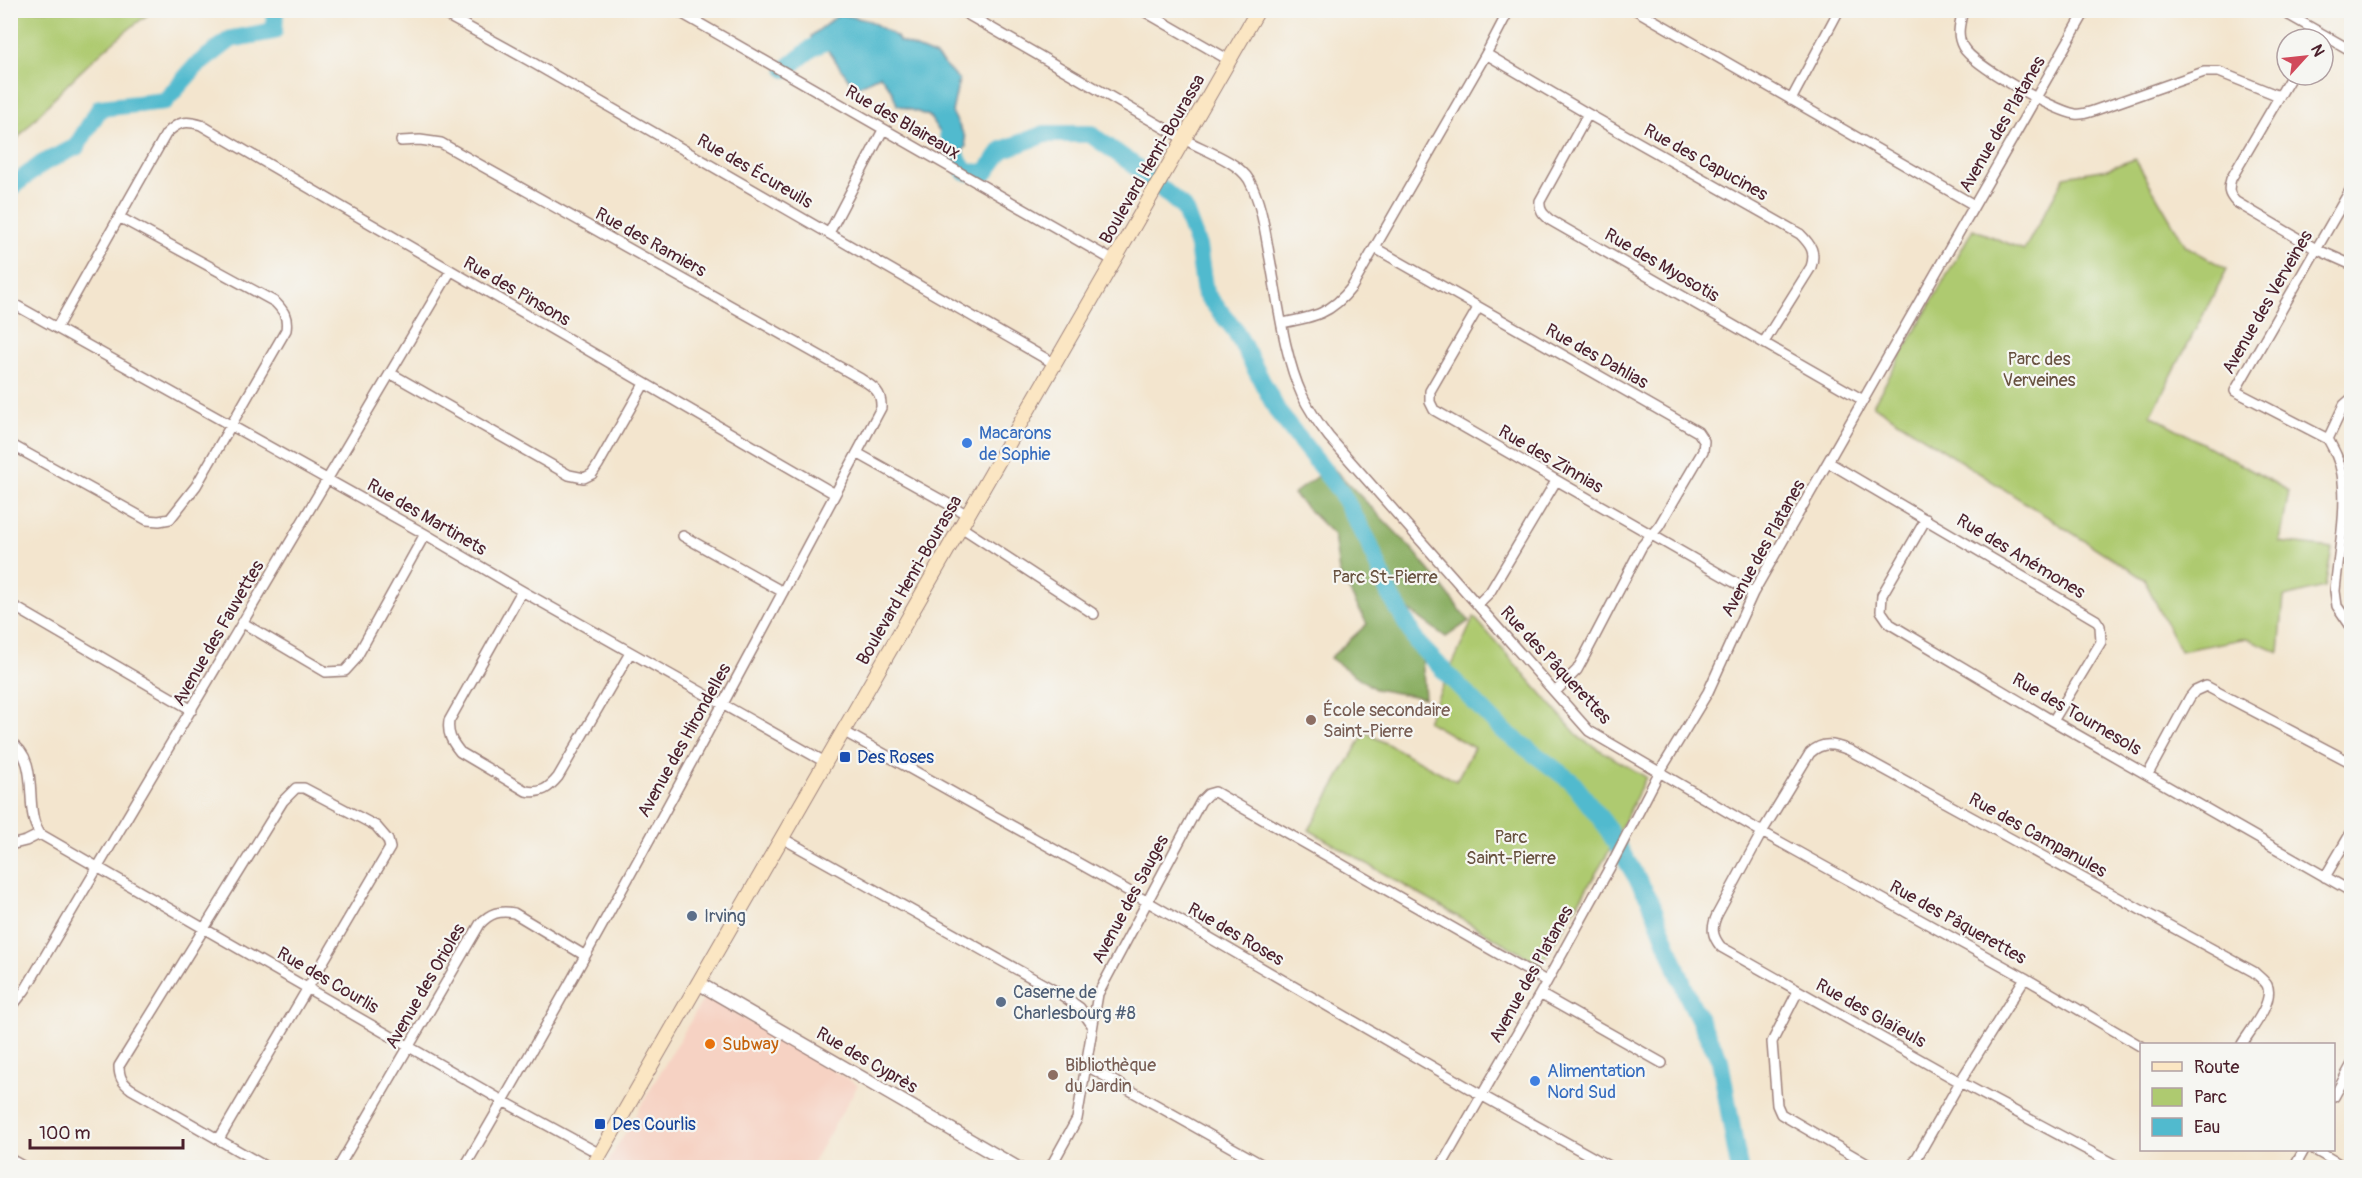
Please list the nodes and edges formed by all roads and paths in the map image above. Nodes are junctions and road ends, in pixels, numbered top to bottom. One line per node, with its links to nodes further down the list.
1 (437, 10): 12 (street, Rue des Écureuils)
2 (676, 10): 23 (street, Rue des Blaireaux)
3 (960, 10): 24 (street, Rue des Pâquerettes)
4 (1142, 10): 17 (street)
5 (1258, 10): 17 (main road, Boulevard Henri-Bourassa)
6 (1509, 10): 16 (street)
7 (1636, 10): 21 (street)
8 (1839, 10): 21 (street)
9 (1963, 10): 20 (street)
10 (2086, 10): 20 (street, Avenue des Platanes)
11 (2280, 10): 13 (street)
12 (450, 14): 29 (street, Rue des Écureuils)
13 (2304, 27)
14 (2335, 44): 15 (street)
15 (2352, 51)
16 (1486, 54): 22 (street, Rue des Capucines); 30 (street)
17 (1229, 60): 24 (main road, Boulevard Henri-Bourassa)
18 (2285, 87): 19 (street)
19 (2279, 96): 20 (street); 31 (street)
20 (2036, 98): 27 (street, Avenue des Platanes)
21 (1791, 100): 27 (street)
22 (1587, 114): 39 (street, Rue des Myosotis); 39 (street, Rue des Capucines)
23 (883, 130): 29 (street); 32 (street, Rue des Blaireaux)
24 (1184, 139): 32 (main road, Boulevard Henri-Bourassa); 37 (street, Rue des Pâquerettes)
25 (401, 141): 43 (street, Rue des Ramiers)
26 (2352, 187): 31 (street, Avenue des Verveines)
27 (1974, 205): 45 (street, Avenue des Platanes)
28 (119, 217): 34 (street, Rue des Pinsons); 38 (street); 46 (street)
29 (829, 233): 40 (street, Rue des Écureuils)
30 (1375, 248): 36 (street, Rue des Dahlias); 37 (street)
31 (2316, 249): 33 (street); 47 (street, Avenue des Verveines)
32 (1114, 261): 40 (main road, Boulevard Henri-Bourassa)
33 (2352, 266)
34 (450, 272): 41 (street, Avenue des Fauvettes); 42 (street, Rue des Pinsons)
35 (10, 302): 38 (street, Rue des Martinets)
36 (1478, 308): 52 (street, Rue des Zinnias); 58 (street, Rue des Dahlias)
37 (1282, 323): 65 (street, Rue des Pâquerettes)
38 (57, 327): 46 (street, Rue des Martinets)
39 (1764, 342): 45 (street, Rue des Myosotis)
40 (1055, 364): 55 (main road, Boulevard Henri-Bourassa)
41 (390, 373): 42 (street); 51 (street, Avenue des Fauvettes)
42 (644, 384): 53 (street, Rue des Pinsons)
43 (879, 392): 49 (street, Avenue des Hirondelles)
44 (2352, 398): 47 (street)
45 (1863, 399): 50 (street, Avenue des Platanes)
46 (229, 425): 48 (street); 51 (street, Rue des Martinets)
47 (2328, 439): 57 (street)
48 (10, 444)
49 (857, 453): 53 (street, Avenue des Hirondelles); 55 (street)
50 (1828, 462): 54 (street, Rue des Anémones); 63 (street, Avenue des Platanes)
51 (328, 480): 56 (street, Rue des Martinets); 67 (street, Avenue des Fauvettes)
52 (1556, 481): 58 (street, Rue des Zinnias); 65 (street)
53 (835, 494): 62 (street, Avenue des Hirondelles)
54 (1926, 519): 73 (street, Rue des Tournesols); 73 (street, Rue des Anémones)
55 (964, 521): 66 (street); 74 (main road, Boulevard Henri-Bourassa)
56 (425, 534): 61 (street, Rue des Martinets); 67 (street)
57 (2341, 534): 60 (street); 68 (street)
58 (1651, 535): 63 (street, Rue des Zinnias); 70 (street)
59 (683, 536): 62 (street)
60 (2352, 536)
61 (522, 591): 69 (street, Rue des Martinets); 69 (street)
62 (783, 592): 71 (street, Avenue des Hirondelles)
63 (1753, 593): 78 (street, Avenue des Platanes)
64 (10, 604): 72 (street)
65 (1478, 604): 70 (street, Rue des Pâquerettes)
66 (1094, 614)
67 (243, 623): 72 (street, Avenue des Fauvettes)
68 (2352, 628)
69 (630, 653): 71 (street, Rue des Martinets)
70 (1555, 692): 78 (street, Rue des Pâquerettes)
71 (723, 705): 76 (street, Rue des Martinets); 90 (street, Avenue des Hirondelles)
72 (192, 710): 85 (street, Avenue des Fauvettes)
73 (2053, 721): 79 (street, Rue des Tournesols)
74 (843, 731): 76 (main road, Boulevard Henri-Bourassa); 88 (street, Rue des Roses)
75 (10, 742): 82 (street)
76 (825, 762): 83 (main road, Boulevard Henri-Bourassa)
77 (2352, 763): 79 (street)
78 (1659, 773): 81 (street, Rue des Pâquerettes); 92 (street, Avenue des Platanes)
79 (2148, 774): 86 (street, Rue des Tournesols)
80 (2352, 831): 86 (street)
81 (1762, 832): 91 (street, Rue des Pâquerettes); 95 (street, Rue des Glaïeuls); 99 (street, Rue des Campanules)
82 (40, 834): 84 (street); 85 (street, Rue des Courlis)
83 (782, 838): 93 (main road, Boulevard Henri-Bourassa); 98 (street)
84 (10, 845)
85 (99, 867): 89 (street, Rue des Courlis); 97 (street, Avenue des Fauvettes)
86 (2325, 877): 87 (street, Rue des Tournesols)
87 (2352, 892)
88 (1148, 902): 92 (street, Avenue des Sauges); 98 (street, Avenue des Sauges); 107 (street, Rue des Roses)
89 (203, 927): 94 (street, Rue des Courlis); 94 (street); 109 (street)
90 (584, 955): 100 (street, Avenue des Orioles); 108 (street, Avenue des Hirondelles)
91 (2025, 978): 101 (street, Rue des Pâquerettes); 105 (street)
92 (1546, 981): 96 (street, Avenue des Platanes)
93 (698, 983): 112 (main road, Boulevard Henri-Bourassa); 119 (street, Rue des Cyprès)
94 (308, 989): 100 (street, Rue des Courlis); 109 (street)
95 (1798, 991): 105 (street, Rue des Glaïeuls); 124 (street)
96 (1540, 994): 102 (street); 107 (street, Avenue des Platanes)
97 (10, 1009)
98 (1092, 1025): 104 (street, Avenue des Sauges)
99 (2243, 1043)
100 (410, 1046): 108 (street, Rue des Courlis); 116 (street, Avenue des Orioles)
101 (2140, 1046)
102 (1662, 1063)
103 (2352, 1064): 106 (street)
104 (1087, 1066): 120 (street, Avenue des Sauges); 121 (street)
105 (1960, 1082): 125 (street); 126 (street, Rue des Glaïeuls)
106 (2335, 1094)
107 (1481, 1095): 122 (street, Avenue des Platanes); 123 (street, Rue des Roses)
108 (503, 1101): 112 (street, Rue des Courlis); 117 (street, Avenue des Hirondelles)
109 (219, 1139): 115 (street)
110 (2303, 1151): 127 (street)
111 (2318, 1151): 128 (street)
112 (600, 1154): 118 (main road, Boulevard Henri-Bourassa)
113 (10, 1159): 114 (street)
114 (26, 1167)
115 (268, 1167)
116 (338, 1167)
117 (464, 1167)
118 (592, 1167)
119 (1018, 1167)
120 (1050, 1167)
121 (1268, 1167)
122 (1440, 1167)
123 (1612, 1167)
124 (1874, 1167)
125 (1911, 1167)
126 (2121, 1167)
127 (2294, 1167)
128 (2346, 1167)

